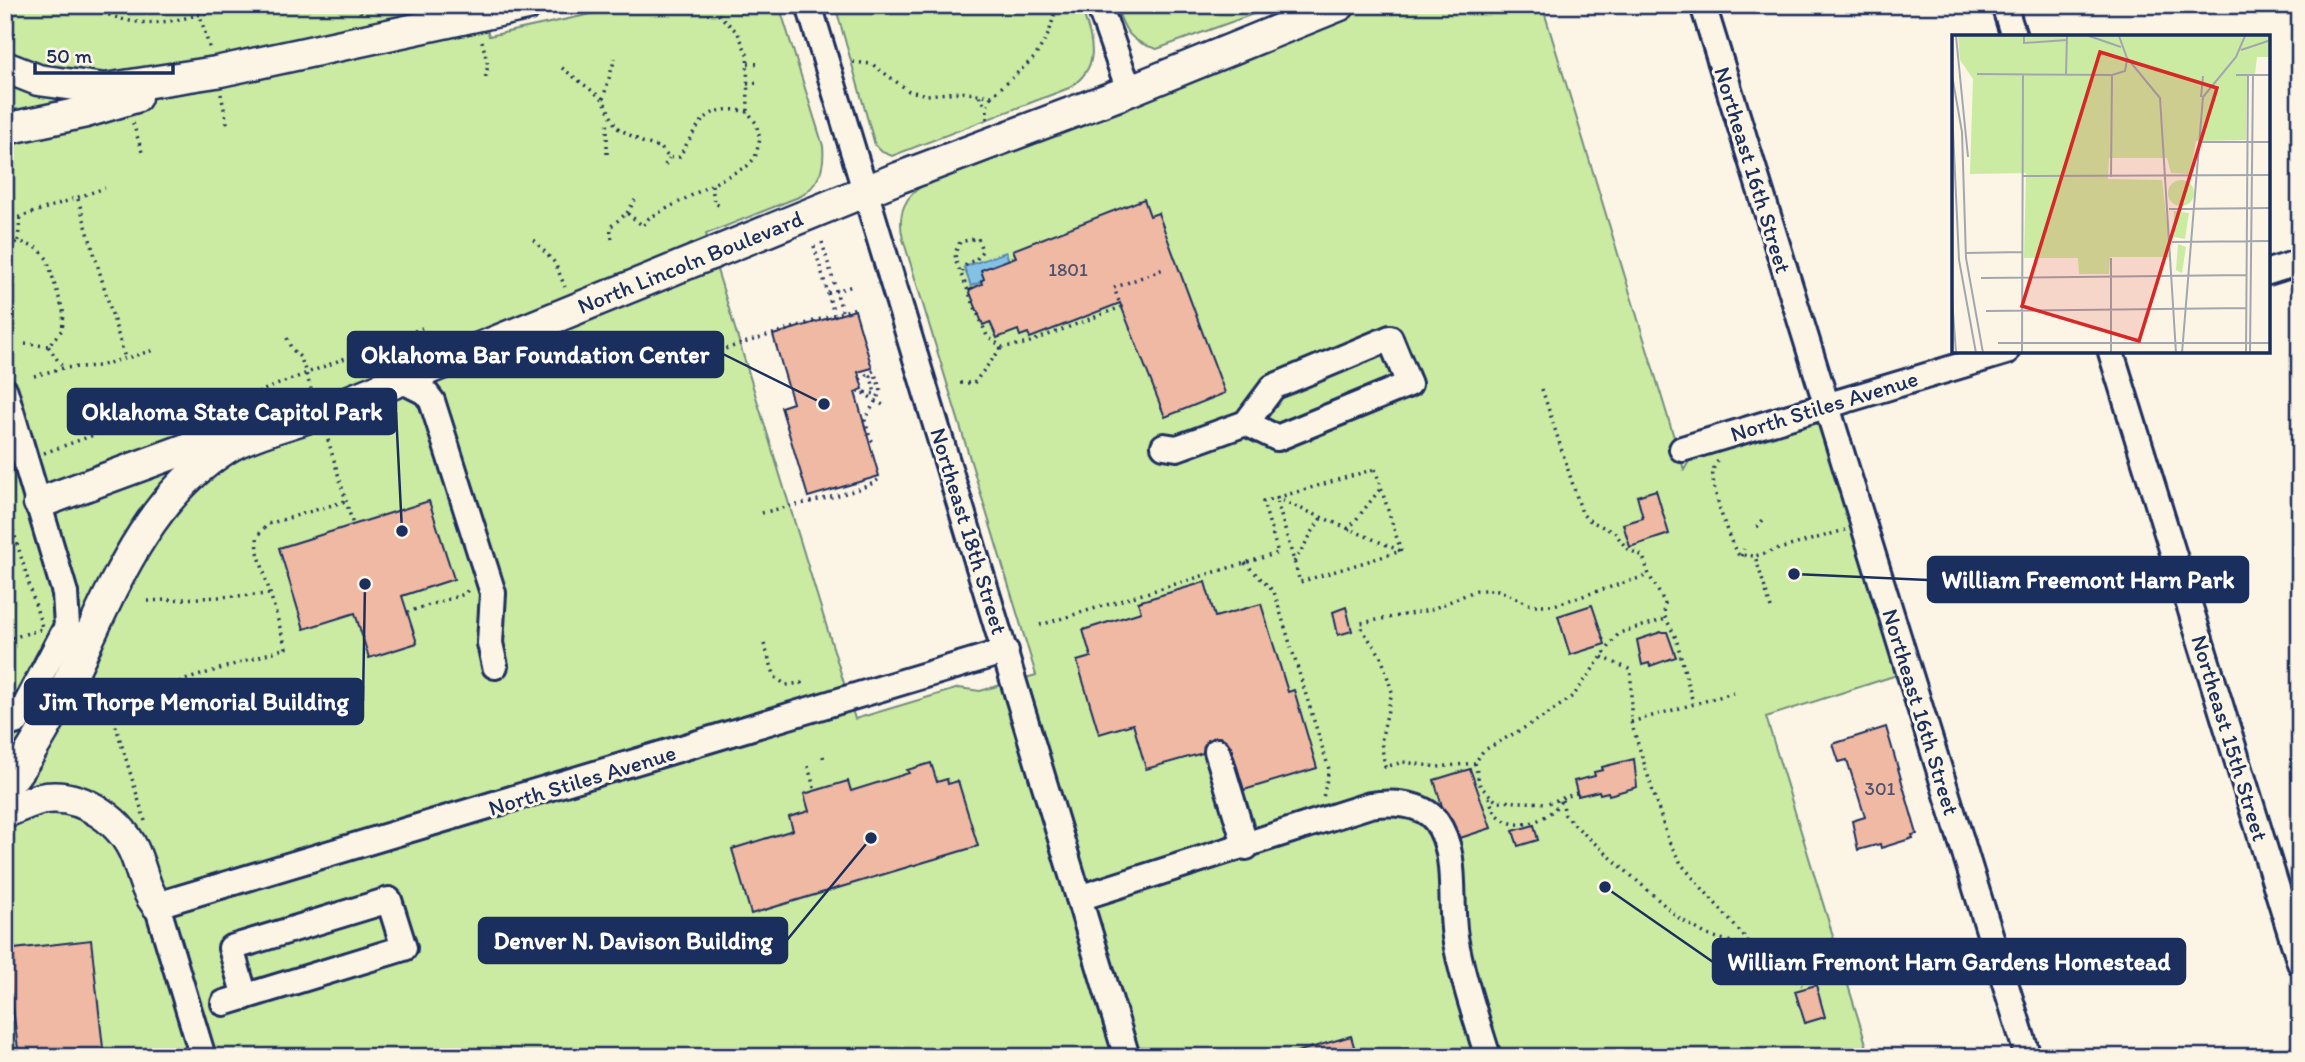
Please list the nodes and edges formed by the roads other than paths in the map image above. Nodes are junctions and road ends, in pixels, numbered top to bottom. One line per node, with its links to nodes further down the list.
1 (527, 5): 7 (main road)
2 (809, 5): 13 (street, Northeast 18th Street)
3 (1099, 5): 11 (street)
4 (1340, 5): 11 (main road, North Lincoln Boulevard)
5 (1703, 5): 20 (street, Northeast 16th Street)
6 (2004, 5): 8 (street)
7 (492, 9): 10 (main road)
8 (2013, 35)
9 (5, 67): 10 (main road)
10 (216, 72): 12 (main road)
11 (1129, 90): 13 (main road, North Lincoln Boulevard)
12 (5, 129)
13 (866, 191): 18 (main road, North Lincoln Boulevard); 26 (street, Northeast 18th Street)
14 (2300, 262): 15 (street)
15 (2270, 271)
16 (1999, 354): 20 (street, North Stiles Avenue)
17 (2113, 354): 35 (street, Northeast 15th Street)
18 (401, 380): 21 (main road, North Lincoln Boulevard); 27 (street)
19 (5, 391): 25 (street)
20 (1826, 405): 24 (street, North Stiles Avenue); 40 (street, Northeast 16th Street)
21 (319, 411): 25 (main road); 30 (main road, North Lincoln Boulevard)
22 (1246, 423): 22 (street); 23 (street)
23 (1164, 446)
24 (1682, 449)
25 (38, 503): 28 (street)
26 (1006, 651): 33 (street, Northeast 18th Street); 34 (street, North Stiles Avenue)
27 (495, 666)
28 (5, 725)
29 (1217, 751): 32 (street)
30 (5, 788)
31 (5, 812): 34 (main road)
32 (1246, 847): 33 (street); 39 (street)
33 (1079, 898): 38 (street, Northeast 18th Street)
34 (158, 905): 37 (street)
35 (2300, 963)
36 (235, 1000): 36 (street)
37 (203, 1057)
38 (1127, 1057)
39 (1488, 1057)
40 (2028, 1057)

